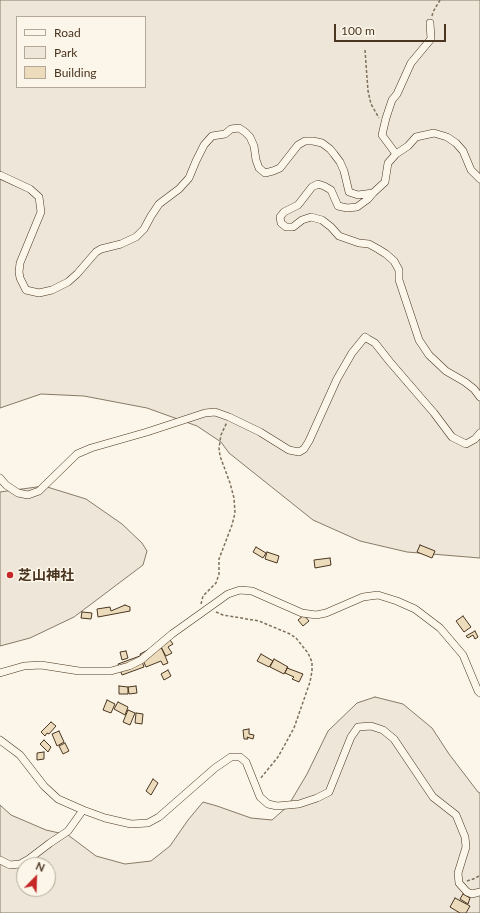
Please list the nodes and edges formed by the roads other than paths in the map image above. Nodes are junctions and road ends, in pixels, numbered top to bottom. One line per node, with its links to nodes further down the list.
1 (430, 22): 2 (street)
2 (396, 154): 4 (street); 5 (street)
3 (0, 175): 5 (street)
4 (480, 179)
5 (373, 193): 6 (street)
6 (480, 397)
7 (480, 433): 8 (street)
8 (0, 478)
9 (0, 673): 10 (street)
10 (480, 693)
11 (0, 740): 12 (street)
12 (83, 810): 13 (street); 14 (street)
13 (0, 860)
14 (480, 892)

